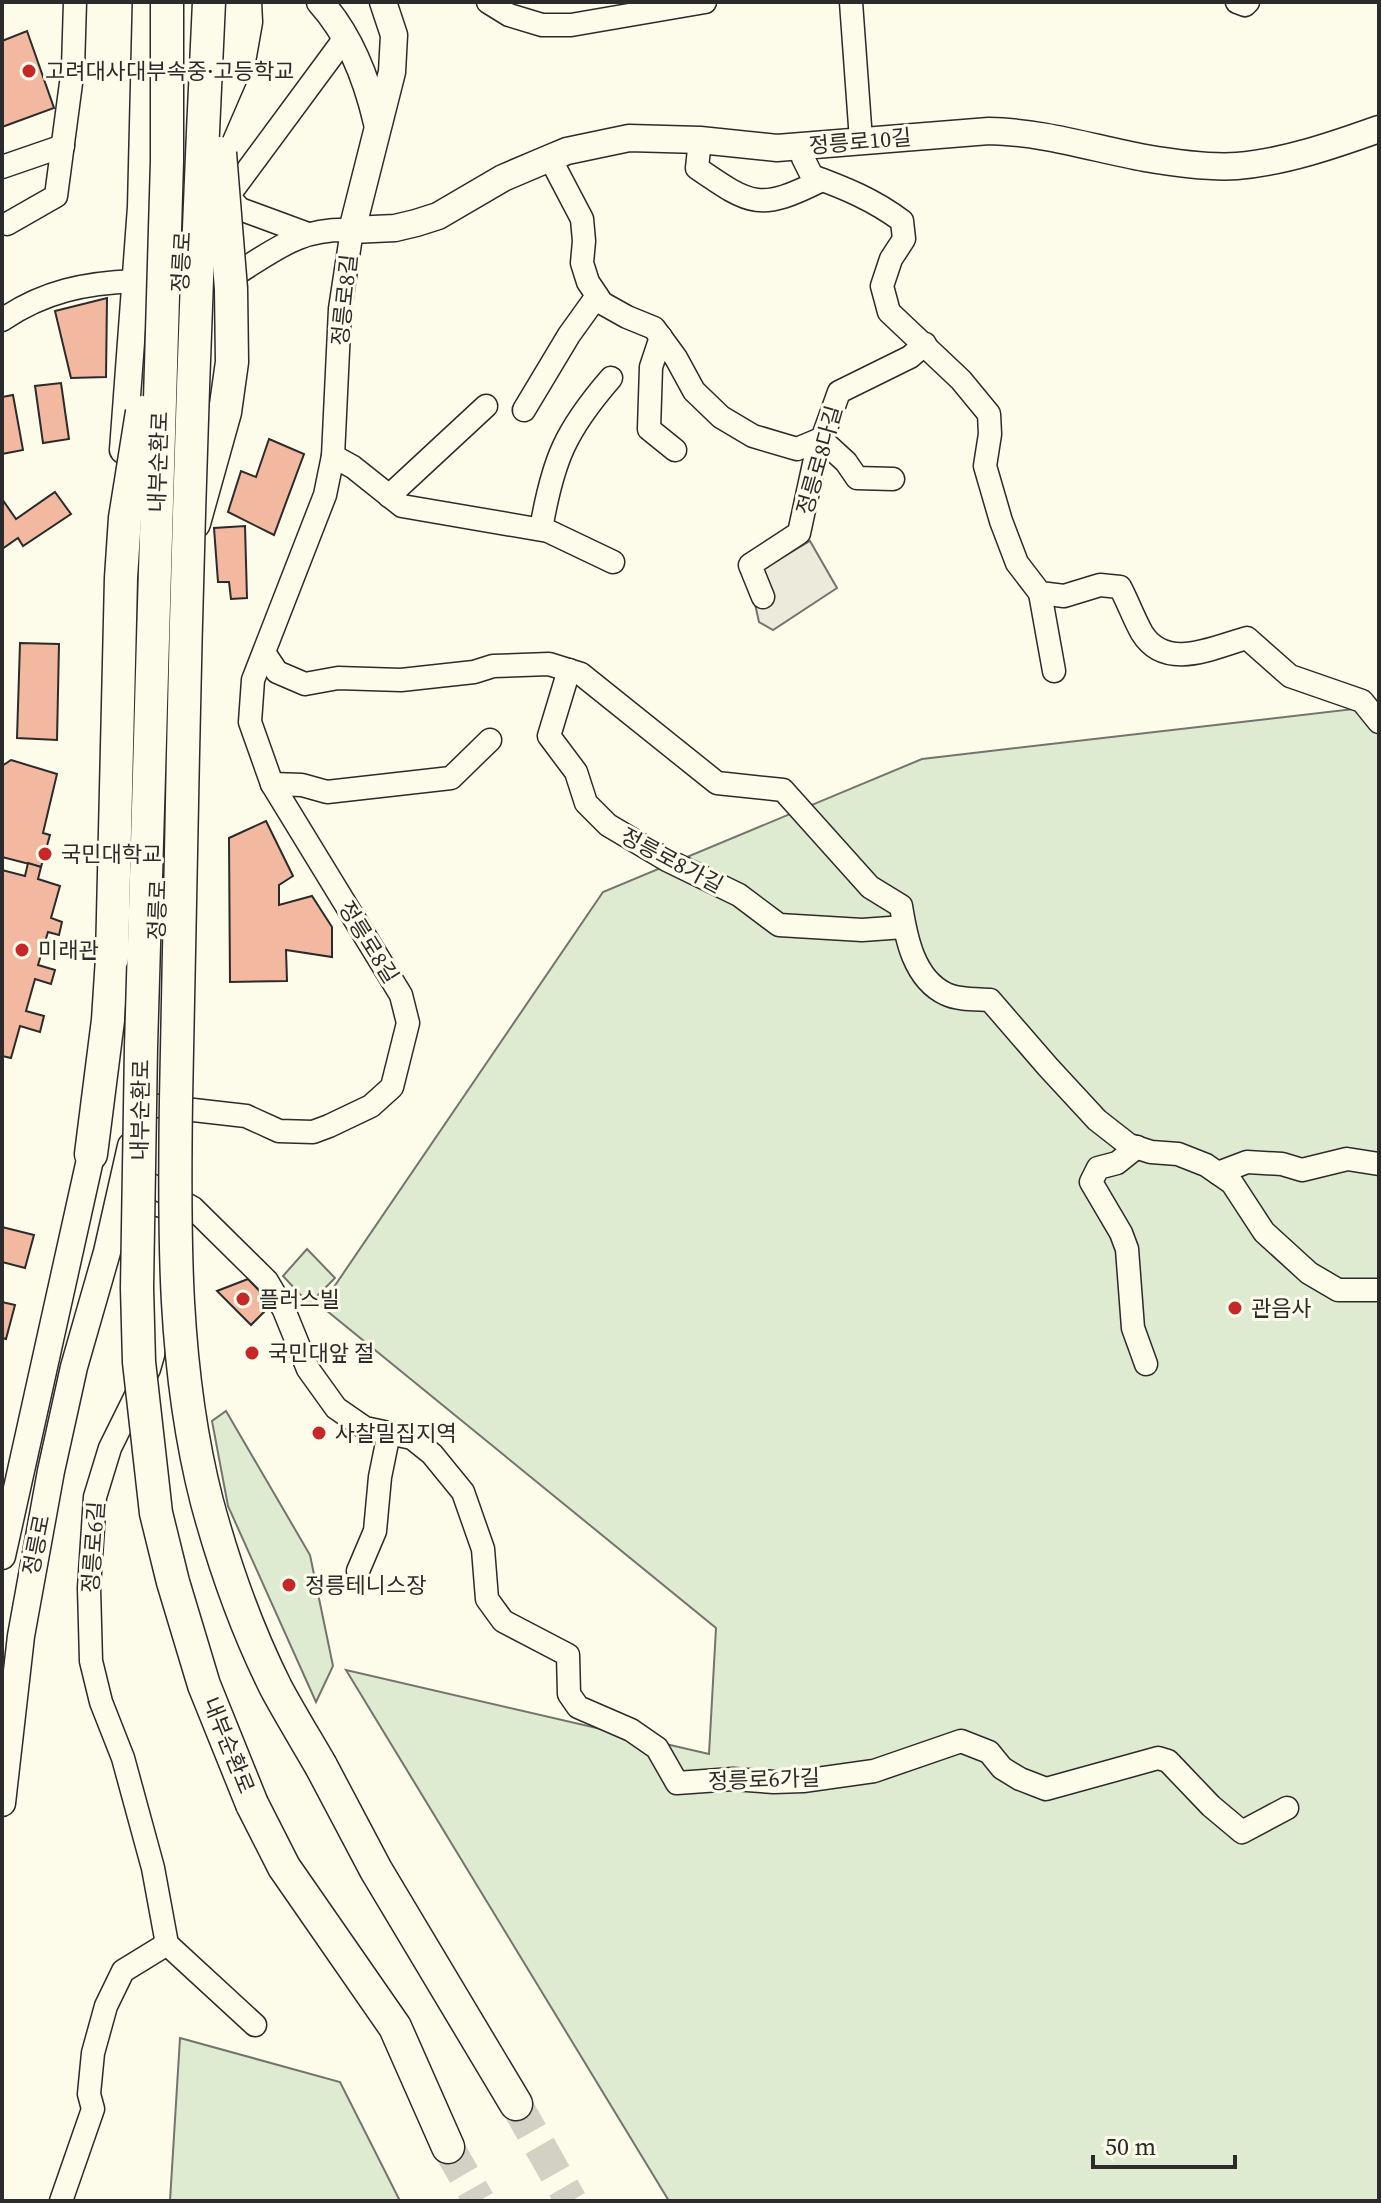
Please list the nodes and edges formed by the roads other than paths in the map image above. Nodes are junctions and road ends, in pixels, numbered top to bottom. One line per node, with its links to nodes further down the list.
1 (75, 2): 23 (street)
2 (146, 2): 34 (main road, 정릉로)
3 (167, 2): 34 (highway, 내부순환로, bridge)
4 (196, 2): 28 (main road, 정릉로)
5 (209, 2): 16 (highway, 내부순환로, bridge)
6 (229, 2): 28 (main road)
7 (248, 2): 28 (main road)
8 (320, 2): 15 (main road)
9 (383, 2): 17 (main road)
10 (488, 2): 11 (street)
11 (705, 2)
12 (851, 2): 22 (street)
13 (1237, 2): 14 (street)
14 (1248, 2)
15 (345, 38): 18 (main road); 32 (street, 정릉로10길)
16 (206, 65): 60 (highway, bridge); 78 (highway, 내부순환로, bridge)
17 (391, 75): 18 (main road); 19 (main road)
18 (365, 82): 19 (main road)
19 (377, 123): 31 (main road)
20 (1379, 129): 22 (main road, 정릉로10길)
21 (700, 140): 24 (main road, 정릉로10길); 25 (main road, 정릉로10길); 27 (street)
22 (861, 140): 24 (main road, 정릉로10길)
23 (63, 146): 26 (street); 29 (street)
24 (801, 146): 27 (street)
25 (550, 158): 31 (main road, 정릉로10길); 35 (street)
26 (2, 167)
27 (822, 180): 39 (street)
28 (187, 186): 30 (main road, 정릉로)
29 (7, 224)
30 (183, 228): 36 (street); 60 (main road, 정릉로)
31 (352, 230): 32 (street, 정릉로10길); 45 (street, 정릉로8길)
32 (308, 234): 33 (street, 정릉로10길)
33 (236, 274)
34 (149, 282): 36 (street); 37 (street); 52 (main road, 정릉로); 65 (highway, bridge); 79 (highway, 내부순환로, bridge)
35 (597, 296): 38 (street); 42 (street)
36 (153, 318): 60 (street)
37 (2, 319)
38 (661, 337): 43 (street); 44 (street)
39 (925, 344): 43 (street, 정릉로8다길); 50 (street)
40 (611, 378): 48 (street)
41 (486, 406): 47 (street)
42 (524, 410)
43 (821, 439): 46 (street); 51 (street, 정릉로8다길)
44 (675, 450)
45 (333, 456): 47 (street); 53 (street, 정릉로8길)
46 (893, 479)
47 (389, 496): 48 (street)
48 (541, 529): 49 (street)
49 (613, 562)
50 (1040, 593): 55 (street); 56 (street)
51 (763, 597)
52 (110, 642): 57 (main road, 정릉로); 61 (main road, 정릉로)
53 (265, 654): 54 (street); 59 (street, 정릉로8길)
54 (569, 670): 62 (street); 62 (street, 정릉로8가길)
55 (1054, 671)
56 (1379, 722)
57 (107, 736): 61 (main road, 정릉로); 65 (main road, 정릉로)
58 (490, 740): 59 (street)
59 (272, 784): 63 (street, 정릉로8길)
60 (160, 836): 63 (main road, 정릉로)
61 (124, 866): 65 (main road, 정릉로)
62 (904, 927): 64 (street)
63 (141, 1104): 68 (street, 정릉로6길); 74 (main road, 정릉로)
64 (1137, 1147): 67 (street); 70 (street)
65 (91, 1154): 72 (main road, 정릉로)
66 (1379, 1164): 67 (street)
67 (1218, 1173): 69 (street)
68 (151, 1185): 71 (street, 정릉로6가길); 76 (street, 정릉로6길)
69 (1379, 1290)
70 (1146, 1364)
71 (389, 1433): 73 (street); 75 (street, 정릉로6가길)
72 (2, 1556)
73 (358, 1571)
74 (2, 1803)
75 (1287, 1808)
76 (167, 1944): 77 (street); 80 (street)
77 (255, 2025)
78 (516, 2104)
79 (448, 2147)
80 (61, 2201)

